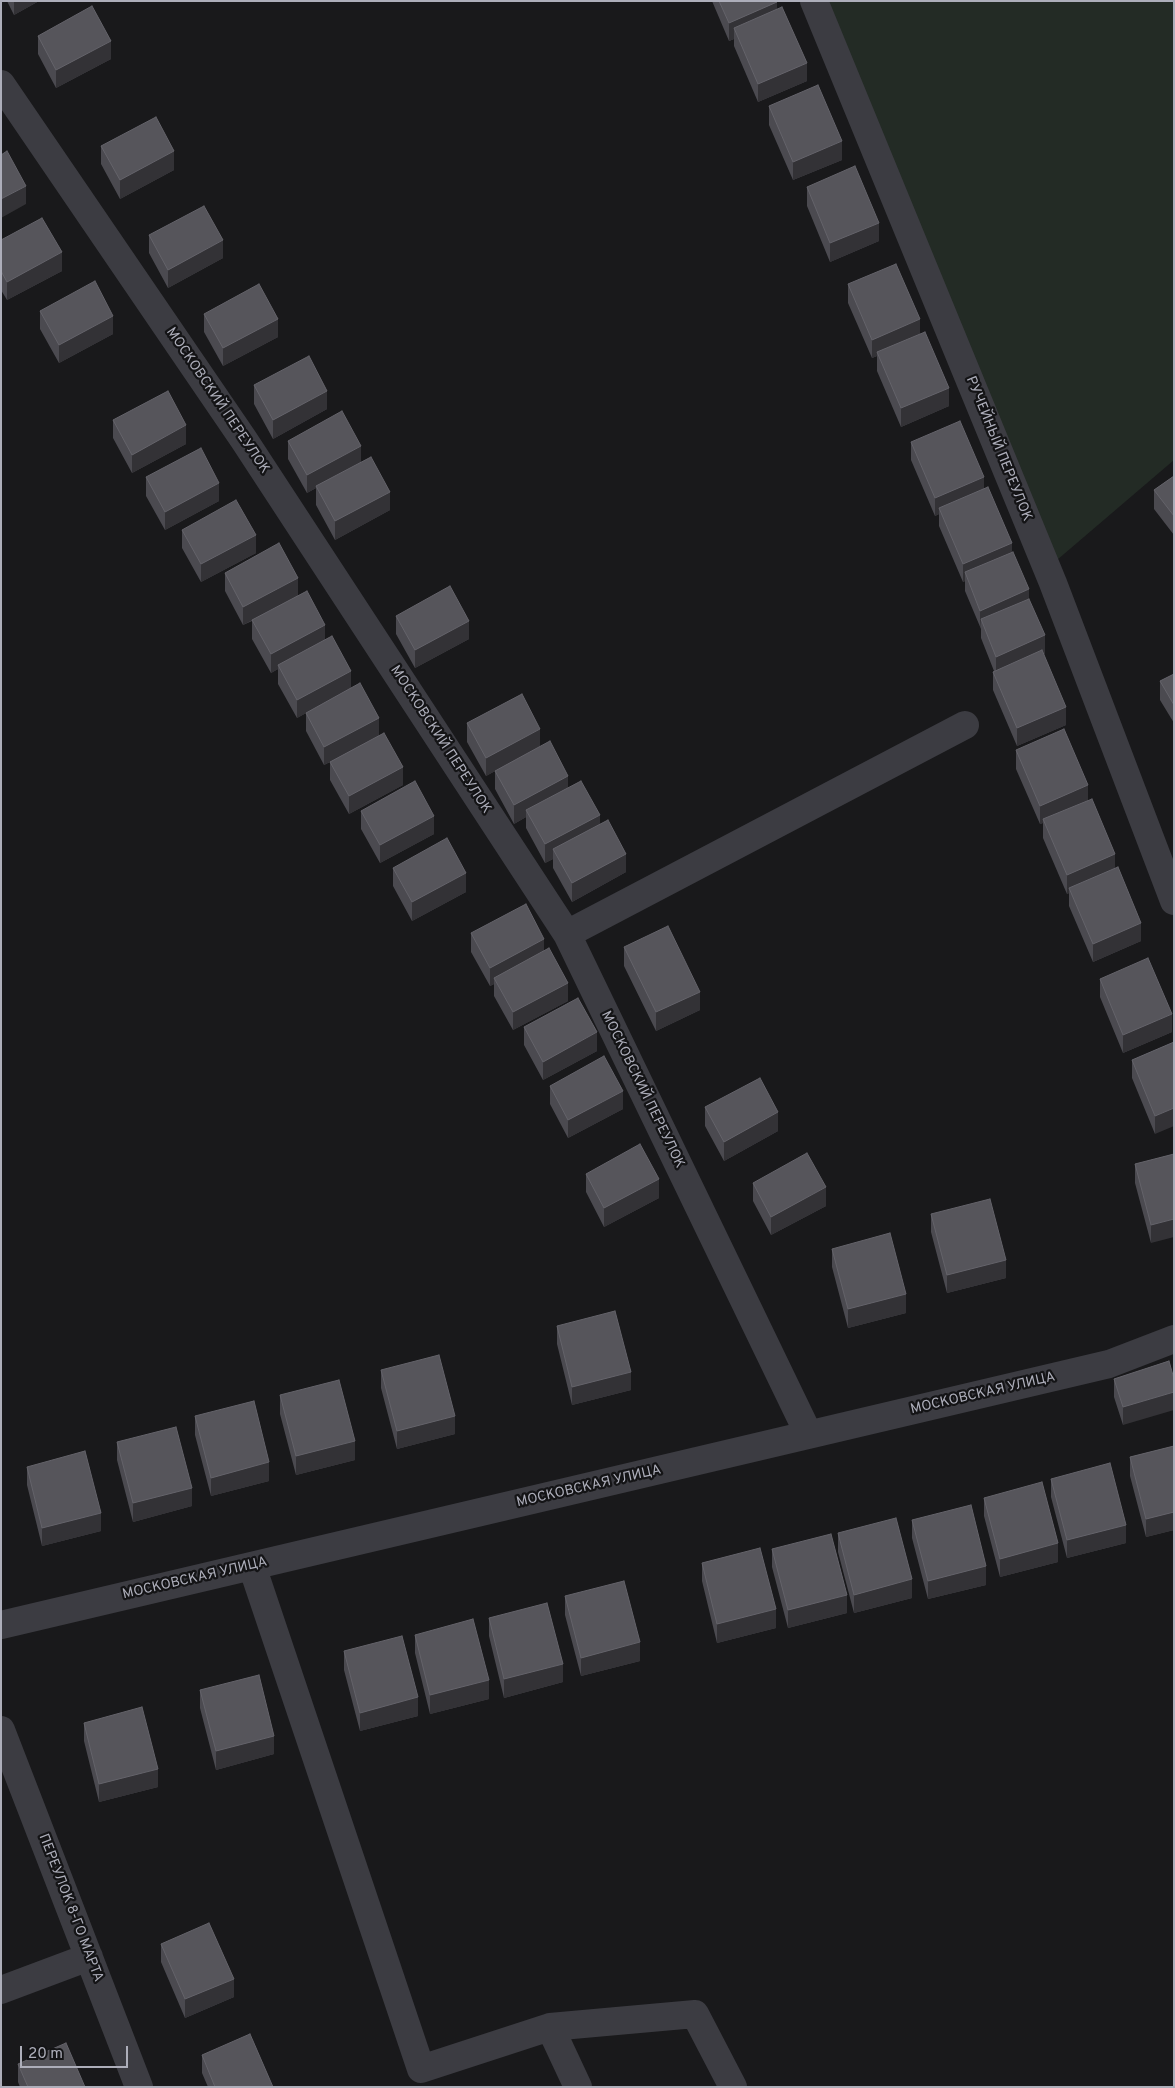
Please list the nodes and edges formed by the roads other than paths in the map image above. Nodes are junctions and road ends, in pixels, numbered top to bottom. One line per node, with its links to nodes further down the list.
1 (814, 1): 4 (street, РУЧЕЙНЫЙ ПЕРЕУЛОК)
2 (1, 84): 5 (street, МОСКОВСКИЙ ПЕРЕУЛОК)
3 (965, 725): 5 (street)
4 (1174, 901)
5 (567, 934): 7 (street, МОСКОВСКИЙ ПЕРЕУЛОК)
6 (1174, 1339): 7 (street, МОСКОВСКАЯ УЛИЦА)
7 (808, 1435): 8 (street, МОСКОВСКАЯ УЛИЦА)
8 (252, 1566): 9 (street, МОСКОВСКАЯ УЛИЦА); 13 (street)
9 (1, 1625)
10 (1, 1730): 11 (street, ПЕРЕУЛОК 8-ГО МАРТА)
11 (89, 1957): 12 (street); 14 (street, ПЕРЕУЛОК 8-ГО МАРТА)
12 (1, 1990)
13 (550, 2027): 15 (street); 16 (street)
14 (140, 2087)
15 (578, 2087)
16 (733, 2087)

